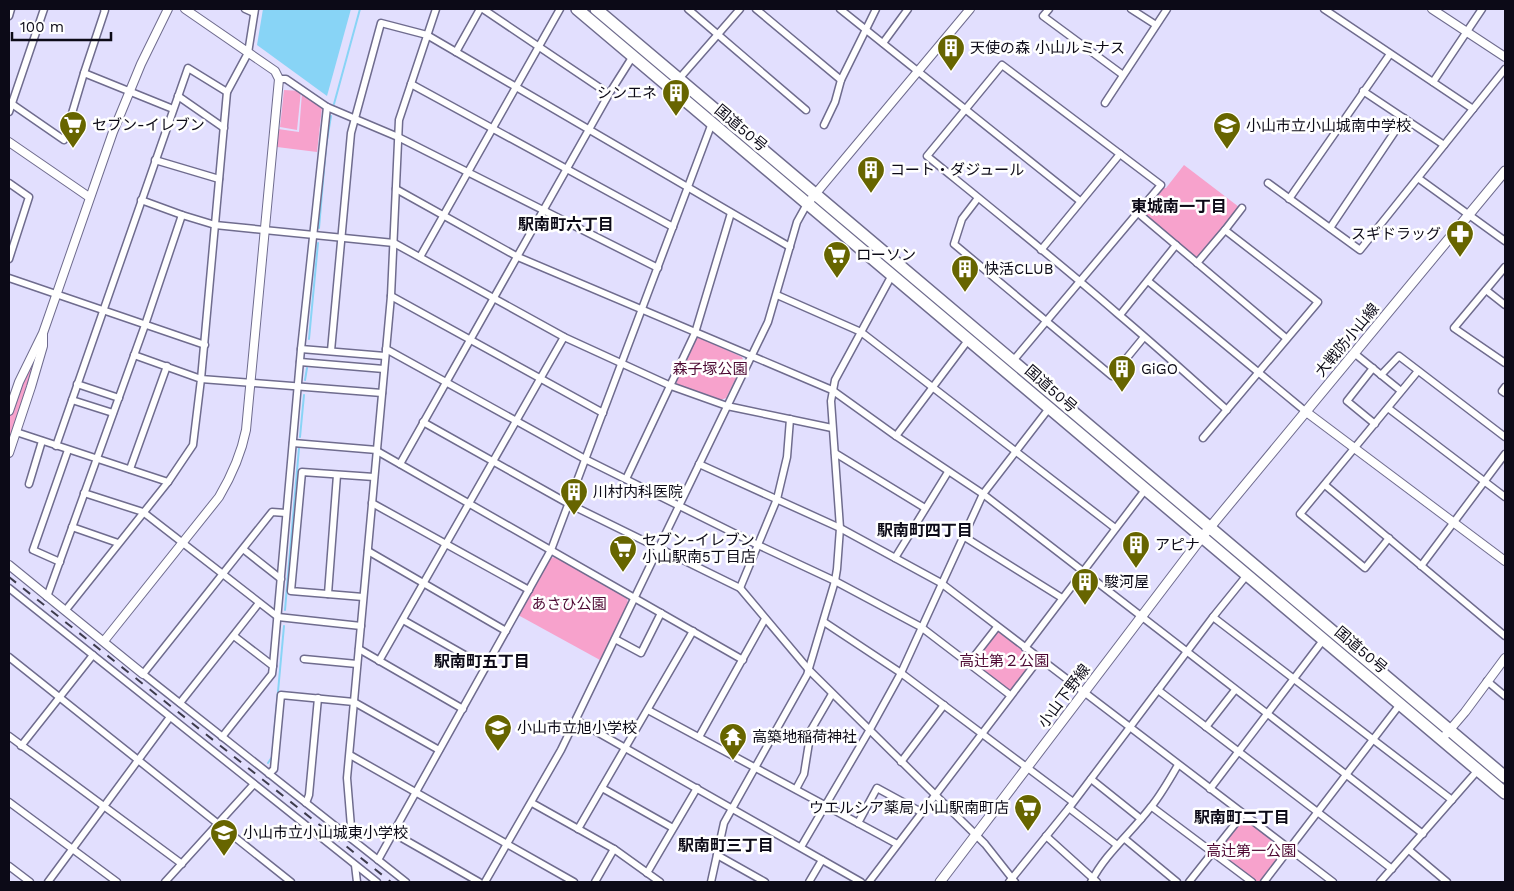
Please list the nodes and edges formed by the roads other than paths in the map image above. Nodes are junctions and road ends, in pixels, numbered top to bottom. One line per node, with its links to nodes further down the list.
1 (11, 9): 27 (street)
2 (44, 9): 56 (street)
3 (104, 9): 43 (street)
4 (168, 9): 51 (street)
5 (185, 9): 37 (street)
6 (245, 9): 26 (street)
7 (436, 9): 33 (street)
8 (482, 9): 35 (street); 36 (street)
9 (560, 9): 35 (street)
10 (578, 9): 39 (highway, 国道50号)
11 (596, 9): 46 (highway, 国道50号)
12 (688, 9): 32 (street)
13 (740, 9): 32 (street)
14 (756, 9): 47 (street)
15 (840, 9): 30 (street)
16 (876, 9): 30 (street)
17 (908, 9): 34 (street)
18 (970, 9): 42 (street)
19 (1049, 9): 44 (street)
20 (1131, 9): 29 (street)
21 (1167, 9): 29 (street)
22 (1324, 9): 28 (street)
23 (1340, 9): 28 (street)
24 (1432, 9): 31 (street)
25 (1482, 9): 31 (street)
26 (255, 11): 37 (street)
27 (9, 16)
28 (1334, 16): 38 (street)
29 (1156, 26): 44 (street)
30 (866, 30): 34 (street); 47 (street)
31 (1466, 32): 40 (street); 48 (street)
32 (717, 34): 46 (street); 62 (street)
33 (427, 35): 36 (street); 49 (street); 65 (street)
34 (883, 43): 42 (street)
35 (540, 46): 50 (street); 54 (street)
36 (456, 52): 50 (street)
37 (248, 53): 45 (street); 53 (street)
38 (1390, 54): 48 (street); 52 (street)
39 (633, 56): 54 (street); 66 (highway, 国道50号)
40 (1505, 57)
41 (1505, 69): 61 (street)
42 (918, 71): 60 (street); 85 (street)
43 (84, 73): 51 (street); 56 (street)
44 (1123, 75): 57 (street)
45 (279, 78): 58 (street); 103 (street)
46 (678, 80): 85 (highway, 国道50号)
47 (841, 80): 67 (street)
48 (1433, 82): 61 (street)
49 (411, 84): 69 (street); 71 (street)
50 (516, 87): 69 (street); 70 (street)
51 (130, 91): 59 (street); 86 (street)
52 (1363, 91): 64 (street); 88 (street)
53 (227, 92): 55 (street); 68 (street)
54 (609, 94): 70 (street)
55 (178, 96): 59 (street); 68 (street)
56 (10, 103): 63 (street)
57 (1105, 103)
58 (327, 107): 65 (street); 104 (street)
59 (173, 109): 75 (street)
60 (965, 109): 74 (street); 87 (street); 90 (street)
61 (1473, 109): 73 (street)
62 (806, 110)
63 (9, 112)
64 (1404, 118): 73 (street); 101 (street)
65 (355, 119): 71 (street); 105 (street)
66 (712, 123): 83 (street); 91 (highway, 国道50号)
67 (824, 125)
68 (224, 128): 80 (street)
69 (493, 129): 76 (street); 78 (street)
70 (589, 130): 76 (street); 83 (street)
71 (398, 136): 78 (street); 84 (street)
72 (9, 142): 86 (street)
73 (1444, 145): 79 (street)
74 (1120, 154): 90 (street); 95 (street)
75 (155, 160): 80 (street); 89 (street)
76 (567, 171): 93 (street); 100 (street)
77 (1505, 171): 96 (main road, 大戦防小山線)
78 (468, 172): 93 (street); 98 (street)
79 (1418, 178): 96 (street); 101 (street)
80 (219, 179): 99 (street)
81 (9, 183): 113 (street)
82 (1268, 183): 88 (street)
83 (688, 186): 94 (street); 100 (street)
84 (396, 189): 98 (street); 107 (street)
85 (814, 194): 91 (street); 148 (highway, 国道50号)
86 (89, 197): 122 (street)
87 (978, 198): 110 (street); 130 (street)
88 (1289, 199): 101 (street)
89 (141, 200): 97 (street); 128 (street)
90 (1080, 201): 110 (street)
91 (807, 204): 109 (street); 117 (highway, 国道50号)
92 (1242, 208): 102 (street)
93 (544, 211): 111 (street); 116 (street)
94 (731, 212): 109 (street); 134 (street)
95 (1138, 213): 108 (street); 120 (street)
96 (1469, 214): 106 (street); 144 (main road, 大戦防小山線)
97 (182, 215): 99 (street); 131 (street)
98 (443, 216): 111 (street); 112 (street)
99 (215, 225): 103 (street); 140 (street)
100 (672, 227): 116 (street)
101 (1330, 228)
102 (1225, 230): 114 (street); 137 (street)
103 (264, 231): 104 (street); 159 (street)
104 (312, 235): 105 (street); 141 (street)
105 (341, 238): 107 (street); 142 (street)
106 (1505, 242)
107 (394, 243): 112 (street); 124 (street)
108 (1176, 245): 114 (street); 119 (street)
109 (790, 247): 123 (street)
110 (1041, 250): 120 (street)
111 (518, 256): 125 (street); 127 (street)
112 (420, 257): 125 (street)
113 (9, 259)
114 (1197, 263): 137 (street)
115 (1505, 267): 121 (street)
116 (658, 268): 127 (street)
117 (892, 275): 132 (street); 139 (highway, 国道50号)
118 (9, 278): 122 (street)
119 (1148, 281): 129 (street); 155 (street)
120 (1081, 282): 129 (street); 130 (street)
121 (1486, 290): 126 (street); 150 (street)
122 (56, 294): 128 (street); 133 (street)
123 (777, 295): 132 (street); 146 (street)
124 (391, 296): 138 (street); 143 (street)
125 (494, 298): 135 (street); 138 (street)
126 (1505, 305)
127 (642, 310): 134 (street); 149 (street)
128 (103, 311): 131 (street); 161 (street)
129 (1120, 315): 136 (street)
130 (1046, 321): 136 (street); 148 (street)
131 (145, 325): 140 (street); 145 (street)
132 (861, 332): 165 (street); 166 (street)
133 (43, 333): 176 (street); 185 (street)
134 (696, 333): 146 (street); 163 (street)
135 (564, 337): 149 (street); 158 (street)
136 (1144, 337): 175 (street)
137 (1286, 338): 155 (street)
138 (470, 339): 158 (street); 160 (street)
139 (969, 339): 165 (street); 173 (highway, 国道50号)
140 (205, 345): 157 (street)
141 (301, 349): 142 (street); 147 (street)
142 (331, 351): 143 (street)
143 (385, 352): 153 (street); 160 (street)
144 (1354, 353): 152 (street); 177 (main road, 大戦防小山線)
145 (134, 355): 151 (street); 170 (street)
146 (751, 357): 166 (street); 172 (street)
147 (300, 362): 153 (street); 162 (street)
148 (1012, 362): 227 (highway, 国道50号)
149 (621, 363): 163 (street); 179 (street)
150 (1505, 363)
151 (167, 366): 157 (street); 204 (street)
152 (1373, 368): 156 (street); 183 (street)
153 (384, 369): 168 (street)
154 (1418, 371): 156 (street); 167 (street); 187 (street)
155 (1258, 373): 175 (street); 177 (street)
156 (1382, 375): 167 (street)
157 (201, 379): 159 (street); 209 (street)
158 (540, 379): 179 (street); 181 (street)
159 (251, 382): 162 (street); 233 (street)
160 (446, 382): 181 (street); 182 (street)
161 (77, 384): 170 (street); 171 (street)
162 (298, 386): 168 (street); 190 (street)
163 (671, 386): 172 (street); 208 (street)
164 (1505, 387): 169 (street)
165 (934, 388): 186 (street); 197 (street)
166 (832, 390): 184 (street); 186 (street)
167 (1401, 391): 174 (street)
168 (382, 393): 194 (street)
169 (1505, 393)
170 (119, 398): 178 (street)
171 (72, 400): 178 (street); 191 (street)
172 (727, 406): 180 (street); 203 (street)
173 (1050, 407): 197 (street); 213 (highway, 国道50号)
174 (1388, 408): 183 (street); 210 (street)
175 (1227, 410): 188 (street)
176 (9, 411)
177 (1305, 411): 192 (street); 227 (main road, 大戦防小山線)
178 (113, 413): 200 (street)
179 (603, 413): 199 (street)
180 (790, 419): 184 (street); 217 (street)
181 (516, 421): 199 (street); 201 (street)
182 (423, 422): 201 (street); 202 (street)
183 (1375, 424): 192 (street)
184 (832, 428): 196 (street)
185 (16, 432): 189 (street); 195 (street)
186 (896, 436): 205 (street)
187 (1505, 437)
188 (1203, 438)
189 (42, 441): 191 (street); 211 (street)
190 (293, 443): 194 (street); 224 (street)
191 (56, 446): 193 (street)
192 (1354, 448): 212 (street); 225 (street)
193 (68, 450): 200 (street); 243 (street)
194 (377, 451): 202 (street); 207 (street)
195 (9, 453)
196 (835, 453): 222 (street); 228 (street)
197 (1016, 453): 215 (street); 229 (street)
198 (1505, 454): 210 (street)
199 (585, 459): 208 (street); 220 (street)
200 (97, 460): 204 (street); 214 (street)
201 (494, 462): 219 (street); 220 (street)
202 (400, 464): 219 (street)
203 (699, 464): 217 (street); 221 (street)
204 (130, 468): 209 (street)
205 (948, 472): 215 (street); 222 (street)
206 (337, 475): 207 (street); 256 (street); 256 (street)
207 (374, 477): 218 (street)
208 (626, 479): 221 (street)
209 (168, 482): 223 (street)
210 (1484, 482): 216 (street); 225 (street)
211 (29, 484)
212 (1325, 485): 232 (street); 232 (street)
213 (1145, 490): 229 (street); 231 (highway, 国道50号)
214 (84, 493): 223 (street); 226 (street)
215 (982, 494): 230 (street); 246 (street)
216 (1505, 497)
217 (777, 499): 228 (street); 236 (street)
218 (372, 503): 235 (street); 240 (street)
219 (469, 504): 235 (street); 239 (street)
220 (569, 504): 237 (street); 239 (street)
221 (678, 506): 236 (street); 237 (street)
222 (925, 508): 241 (street)
223 (144, 512): 233 (street); 234 (street)
224 (286, 513): 238 (street); 249 (street)
225 (1454, 523): 242 (street); 245 (street)
226 (72, 527): 234 (street); 243 (street)
227 (1210, 527): 231 (main road, 小山下野線); 320 (highway, 国道50号)
228 (840, 528): 241 (street); 250 (street)
229 (1116, 528): 246 (street)
230 (963, 536): 252 (street); 260 (street)
231 (1202, 537): 248 (highway, 国道50号); 265 (main road, 小山下野線)
232 (1389, 538): 245 (street)
233 (182, 542): 247 (street); 279 (street)
234 (118, 543): 262 (street)
235 (446, 544): 251 (street); 255 (street)
236 (758, 545): 250 (street); 254 (street)
237 (659, 547): 254 (street); 259 (street)
238 (243, 549): 247 (street); 249 (street)
239 (551, 550): 255 (street); 259 (street)
240 (368, 551): 251 (street); 258 (street)
241 (895, 558): 252 (street)
242 (1505, 561)
243 (60, 562): 257 (street)
244 (9, 565): 257 (street)
245 (1421, 566): 276 (street)
246 (1082, 571): 260 (street); 265 (street)
247 (223, 574): 261 (street); 296 (street)
248 (1247, 576): 266 (street); 278 (highway, 国道50号)
249 (281, 580): 264 (street)
250 (835, 581): 269 (street); 271 (street)
251 (424, 583): 268 (street); 273 (street)
252 (941, 583): 271 (street); 272 (street)
253 (9, 588): 283 (street)
254 (740, 588): 267 (street)
255 (529, 590): 273 (street)
256 (328, 594): 258 (street)
257 (47, 596): 262 (street)
258 (363, 597): 270 (street)
259 (635, 598): 263 (street); 277 (street)
260 (1062, 598): 280 (street)
261 (259, 603): 264 (street); 275 (street)
262 (65, 611): 279 (street)
263 (661, 613): 274 (street); 277 (street)
264 (278, 617): 270 (street); 292 (street)
265 (1141, 617): 282 (street); 301 (main road, 小山下野線)
266 (1213, 617): 282 (street); 297 (street)
267 (765, 619): 288 (street); 294 (street)
268 (403, 620): 289 (street); 293 (street)
269 (824, 622): 294 (street); 295 (street)
270 (361, 626): 281 (street)
271 (921, 627): 290 (street); 295 (street)
272 (997, 627): 280 (street); 290 (street)
273 (506, 631): 293 (street)
274 (693, 631): 288 (street); 312 (street)
275 (234, 636): 292 (street); 308 (street)
276 (1505, 636)
277 (615, 639): 315 (street)
278 (1324, 639): 297 (street); 309 (highway, 国道50号)
279 (104, 641): 296 (street)
280 (1025, 648): 287 (street)
281 (359, 649): 289 (street); 291 (street)
282 (1186, 652): 299 (street); 300 (street)
283 (93, 655): 305 (street); 314 (street)
284 (9, 657): 305 (street)
285 (1505, 658): 298 (street)
286 (304, 659): 291 (street)
287 (1039, 659): 301 (street); 303 (street)
288 (743, 660): 323 (street)
289 (379, 661): 311 (street)
290 (969, 663): 303 (street)
291 (357, 664): 307 (street)
292 (273, 666): 322 (street)
293 (486, 667): 311 (street)
294 (808, 670): 302 (street); 333 (street)
295 (901, 673): 310 (street); 318 (street)
296 (143, 674): 308 (street)
297 (1294, 679): 313 (street); 324 (street)
298 (1487, 681): 304 (street); 320 (street)
299 (1158, 690): 316 (street); 317 (street)
300 (1235, 690): 313 (street); 316 (street)
301 (1083, 693): 317 (street); 334 (main road, 小山下野線)
302 (832, 694): 318 (street); 343 (street)
303 (1010, 695): 319 (street)
304 (1505, 696)
305 (59, 698): 325 (street); 330 (street)
306 (318, 698): 307 (street); 336 (street); 351 (street)
307 (354, 702): 327 (street); 329 (street)
308 (180, 703): 322 (street)
309 (1401, 703): 320 (highway, 国道50号); 324 (street)
310 (944, 705): 319 (street); 331 (street)
311 (462, 709): 327 (street)
312 (648, 710): 323 (street); 326 (street)
313 (1266, 714): 328 (street); 337 (street)
314 (170, 717): 330 (street); 340 (street)
315 (576, 720): 326 (street); 350 (street)
316 (1206, 727): 328 (street)
317 (1129, 728): 332 (street); 339 (street)
318 (869, 731): 331 (street); 352 (street)
319 (982, 734): 334 (street); 347 (street)
320 (1446, 735): 335 (highway, 国道50号); 338 (highway, 国道50号)
321 (9, 736): 325 (street)
322 (222, 737): 336 (street)
323 (699, 737): 333 (street)
324 (1373, 739): 337 (street); 348 (street)
325 (21, 746): 354 (street)
326 (626, 748): 341 (street); 342 (street)
327 (439, 750): 345 (street)
328 (1238, 752): 344 (street); 358 (street)
329 (350, 755): 345 (street); 370 (street)
330 (137, 760): 354 (street); 362 (street)
331 (901, 762): 347 (street)
332 (1178, 766): 344 (street); 355 (street)
333 (756, 767): 343 (street); 356 (street)
334 (1027, 767): 353 (street); 367 (main road, 小山下野線)
335 (1478, 770): 346 (highway, 国道50号); 348 (street)
336 (268, 774): 351 (street)
337 (1347, 776): 358 (street); 366 (street)
338 (1505, 777)
339 (1091, 779): 353 (street); 360 (street)
340 (254, 784): 362 (street); 384 (street)
341 (602, 788): 363 (street); 364 (street)
342 (697, 788): 356 (street); 363 (street)
343 (796, 789): 352 (street)
344 (1210, 789): 359 (street)
345 (416, 792): 365 (street); 371 (street)
346 (1505, 793)
347 (935, 795): 357 (street); 367 (street)
348 (1452, 800): 366 (street)
349 (9, 802): 375 (street)
350 (532, 803): 364 (street); 371 (street)
351 (306, 804): 370 (street)
352 (826, 805): 361 (street); 374 (street)
353 (1071, 805): 368 (street); 373 (street)
354 (103, 806): 375 (street); 383 (street)
355 (1152, 807): 360 (street); 379 (street)
356 (732, 808): 374 (street); 380 (street)
357 (922, 812): 361 (street); 372 (street)
358 (1318, 812): 377 (street); 386 (street)
359 (1242, 814): 377 (street); 379 (street)
360 (1141, 819): 369 (street)
361 (858, 823): 372 (street)
362 (218, 824): 383 (street); 394 (street)
363 (673, 828): 387 (street)
364 (578, 829): 376 (street)
365 (393, 833): 381 (street); 398 (street)
366 (1423, 834): 378 (street)
367 (976, 835): 388 (street); 408 (main road, 小山下野線)
368 (1046, 836): 388 (street); 389 (street)
369 (1125, 838): 373 (street); 409 (street)
370 (352, 839): 381 (street)
371 (506, 843): 399 (street); 400 (street)
372 (897, 844): 407 (street)
373 (1117, 845): 389 (street)
374 (801, 848): 382 (street)
375 (72, 849): 391 (street); 392 (street)
376 (614, 849): 387 (street); 401 (street)
377 (1290, 850): 412 (street); 413 (street)
378 (1409, 850): 386 (street); 415 (street)
379 (1213, 852): 410 (street); 411 (street)
380 (717, 855): 403 (street); 404 (street)
381 (378, 860): 397 (street)
382 (822, 860): 405 (street); 406 (street)
383 (182, 864): 393 (street)
384 (355, 865): 395 (street); 396 (street)
385 (9, 866): 390 (street)
386 (1392, 869): 414 (street)
387 (647, 872): 402 (street)
388 (1012, 881)
389 (1094, 881)
390 (30, 882)
391 (48, 882)
392 (117, 882)
393 (165, 882)
394 (290, 882)
395 (357, 882)
396 (377, 882)
397 (406, 882)
398 (479, 882)
399 (485, 882)
400 (574, 882)
401 (595, 882)
402 (660, 882)
403 (711, 882)
404 (766, 882)
405 (809, 882)
406 (861, 882)
407 (869, 882)
408 (940, 882)
409 (1177, 882)
410 (1189, 882)
411 (1252, 882)
412 (1264, 882)
413 (1333, 882)
414 (1380, 882)
415 (1447, 882)

